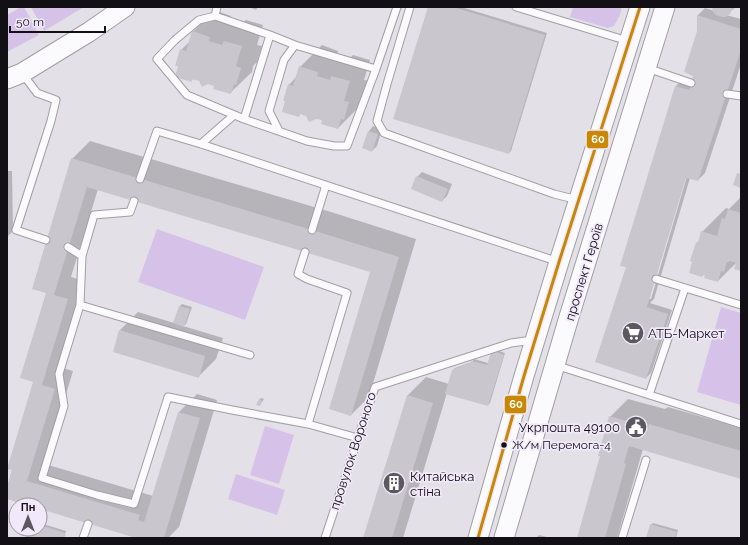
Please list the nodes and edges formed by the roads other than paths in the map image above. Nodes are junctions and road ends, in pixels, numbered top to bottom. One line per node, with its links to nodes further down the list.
1 (125, 7): 14 (main road)
2 (217, 7): 8 (lane)
3 (397, 7): 13 (lane)
4 (410, 7): 24 (lane)
5 (516, 7): 10 (lane)
6 (640, 7): 10 (main road, проспект Героїв)
7 (665, 7): 12 (main road, проспект Героїв)
8 (215, 16): 9 (lane); 18 (lane)
9 (270, 35): 11 (lane); 19 (lane)
10 (629, 42): 24 (main road, проспект Героїв)
11 (295, 45): 13 (lane); 20 (lane)
12 (647, 68): 15 (lane); 39 (main road, проспект Героїв)
13 (376, 69): 20 (lane)
14 (15, 76): 27 (lane)
15 (691, 83)
16 (727, 94): 17 (lane)
17 (741, 96)
18 (234, 115): 19 (lane); 21 (lane)
19 (244, 119): 20 (lane)
20 (279, 131)
21 (201, 144): 22 (lane); 23 (lane)
22 (140, 179)
23 (326, 185): 26 (lane); 31 (lane)
24 (579, 200): 31 (main road, проспект Героїв)
25 (134, 201): 30 (lane)
26 (312, 230)
27 (46, 240)
28 (68, 247): 30 (lane)
29 (305, 252): 41 (lane)
30 (82, 256): 34 (lane)
31 (559, 262): 36 (main road, проспект Героїв)
32 (656, 280): 33 (lane)
33 (685, 288): 35 (lane); 40 (lane)
34 (80, 305): 37 (lane); 41 (lane)
35 (741, 305)
36 (535, 339): 38 (main road, проспект Героїв); 43 (lane, провулок Вороного)
37 (250, 355)
38 (530, 358): 39 (main road); 48 (main road, проспект Героїв)
39 (555, 365): 40 (lane); 49 (main road, проспект Героїв)
40 (649, 395): 42 (lane)
41 (308, 424): 43 (lane)
42 (741, 424)
43 (358, 438): 47 (lane, провулок Вороного)
44 (646, 460): 50 (lane)
45 (88, 524): 46 (lane)
46 (83, 538)
47 (325, 538)
48 (478, 538)
49 (504, 538)
50 (622, 538)

